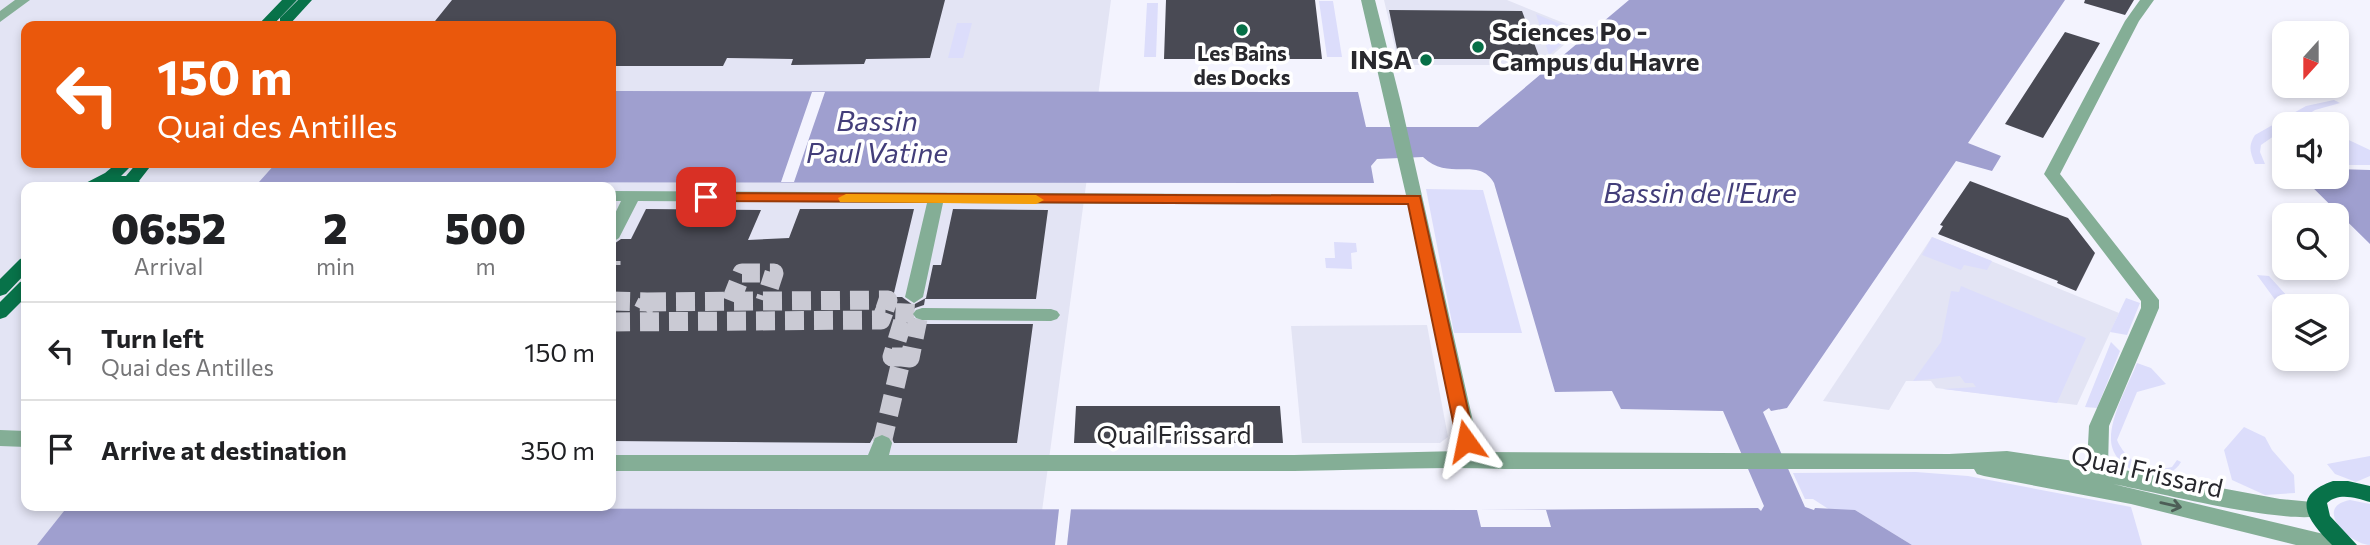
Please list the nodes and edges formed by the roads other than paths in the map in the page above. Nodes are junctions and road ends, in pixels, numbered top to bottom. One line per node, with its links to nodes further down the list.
1 (23, 0): 6 (street)
2 (290, 0): 7 (main road)
3 (305, 0): 8 (main road)
4 (1368, 0): 16 (street)
5 (2147, 0): 29 (street)
6 (0, 18)
7 (269, 21)
8 (285, 21)
9 (120, 168): 10 (main road)
10 (97, 182)
11 (102, 182): 12 (main road)
12 (126, 182)
13 (616, 196): 14 (street)
14 (632, 196): 15 (street); 17 (street)
15 (936, 199): 16 (street); 22 (street)
16 (1415, 200): 26 (street)
17 (616, 228)
18 (21, 268): 19 (main road)
19 (0, 290)
20 (21, 291): 21 (main road)
21 (0, 313)
22 (1051, 315)
23 (0, 438): 24 (street)
24 (21, 439)
25 (882, 443): 28 (street)
26 (1471, 459): 28 (street, Quai Frissard); 29 (street, Quai Frissard)
27 (616, 463): 28 (street, Quai Frissard)
28 (876, 464)
29 (2102, 482): 31 (street, Quai Frissard); 32 (street, Quai Frissard, one-way to 32)
30 (2370, 494): 31 (main road)
31 (2316, 509): 33 (main road)
32 (2332, 545)
33 (2346, 545)

